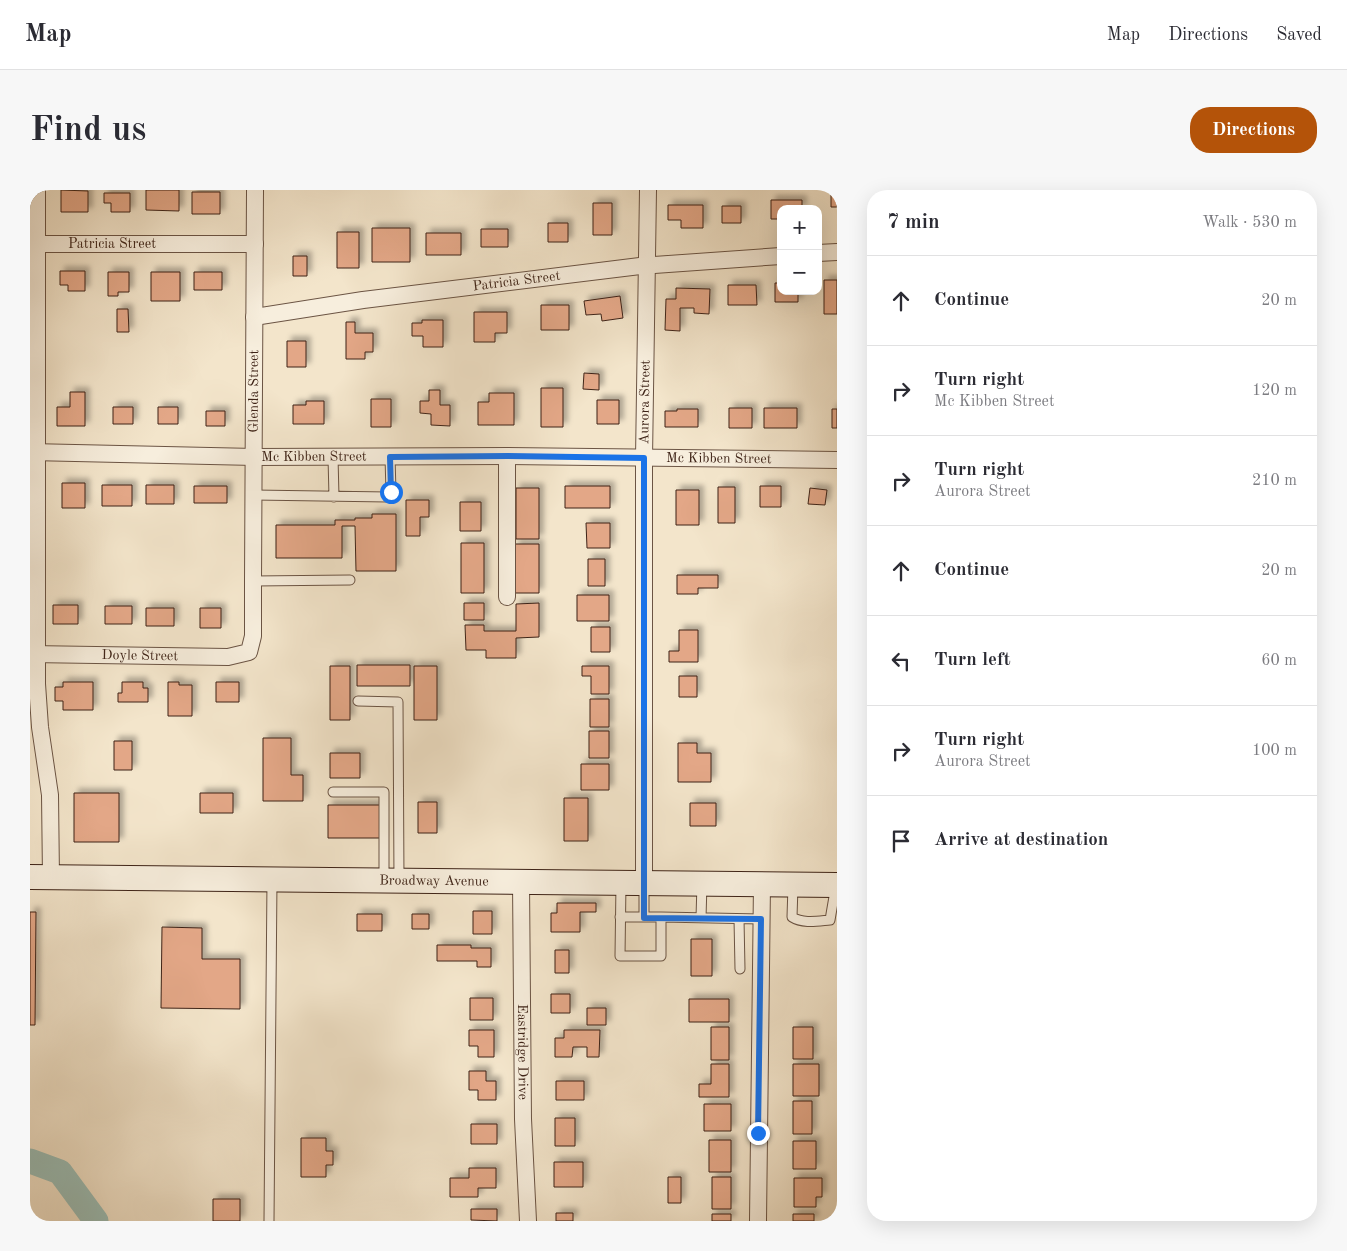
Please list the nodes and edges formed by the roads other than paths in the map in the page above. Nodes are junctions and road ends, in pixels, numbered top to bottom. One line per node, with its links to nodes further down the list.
1 (37, 190): 4 (street)
2 (255, 190): 5 (street, Glenda Street)
3 (648, 190): 9 (street, Aurora Street)
4 (33, 244): 5 (street, Patricia Street); 11 (street)
5 (255, 244): 10 (street, Glenda Street)
6 (837, 252): 7 (street)
7 (822, 253)
8 (777, 256): 9 (street, Patricia Street)
9 (647, 266): 10 (street, Patricia Street); 16 (street, Aurora Street)
10 (254, 317): 13 (street, Glenda Street)
11 (33, 452): 13 (street, Mc Kibben Street); 24 (street)
12 (508, 456): 15 (street, Mc Kibben Street); 16 (street, Mc Kibben Street); 22 (street)
13 (255, 457): 14 (street, Mc Kibben Street); 18 (street, Glenda Street)
14 (333, 457): 15 (street, Mc Kibben Street); 19 (lane)
15 (390, 457): 19 (lane)
16 (644, 458): 17 (street, Mc Kibben Street); 32 (street, Aurora Street)
17 (837, 460)
18 (254, 496): 19 (lane); 21 (street, Glenda Street)
19 (334, 497)
20 (350, 580): 21 (lane)
21 (254, 581): 23 (street, Glenda Street)
22 (507, 597)
23 (249, 652): 24 (street, Doyle Street)
24 (33, 654): 27 (street)
25 (358, 702): 29 (lane)
26 (333, 792): 29 (lane)
27 (41, 877): 28 (main road, Broadway Avenue)
28 (272, 880): 29 (main road, Broadway Avenue); 44 (lane)
29 (392, 881): 30 (main road, Broadway Avenue)
30 (521, 882): 31 (main road, Broadway Avenue); 45 (street, Eastridge Drive)
31 (621, 883): 32 (main road, Broadway Avenue); 37 (lane)
32 (644, 883): 33 (main road, Broadway Avenue); 38 (lane)
33 (702, 883): 34 (main road, Broadway Avenue); 40 (lane)
34 (762, 884): 35 (main road, Broadway Avenue); 42 (street)
35 (793, 884): 36 (main road, Broadway Avenue); 36 (lane)
36 (836, 885)
37 (620, 917): 38 (lane); 39 (lane)
38 (644, 918): 39 (lane)
39 (661, 918): 40 (lane)
40 (701, 918): 41 (lane)
41 (739, 919): 42 (lane); 43 (lane)
42 (761, 919): 46 (street)
43 (740, 969)
44 (269, 1221)
45 (528, 1221)
46 (758, 1221)

